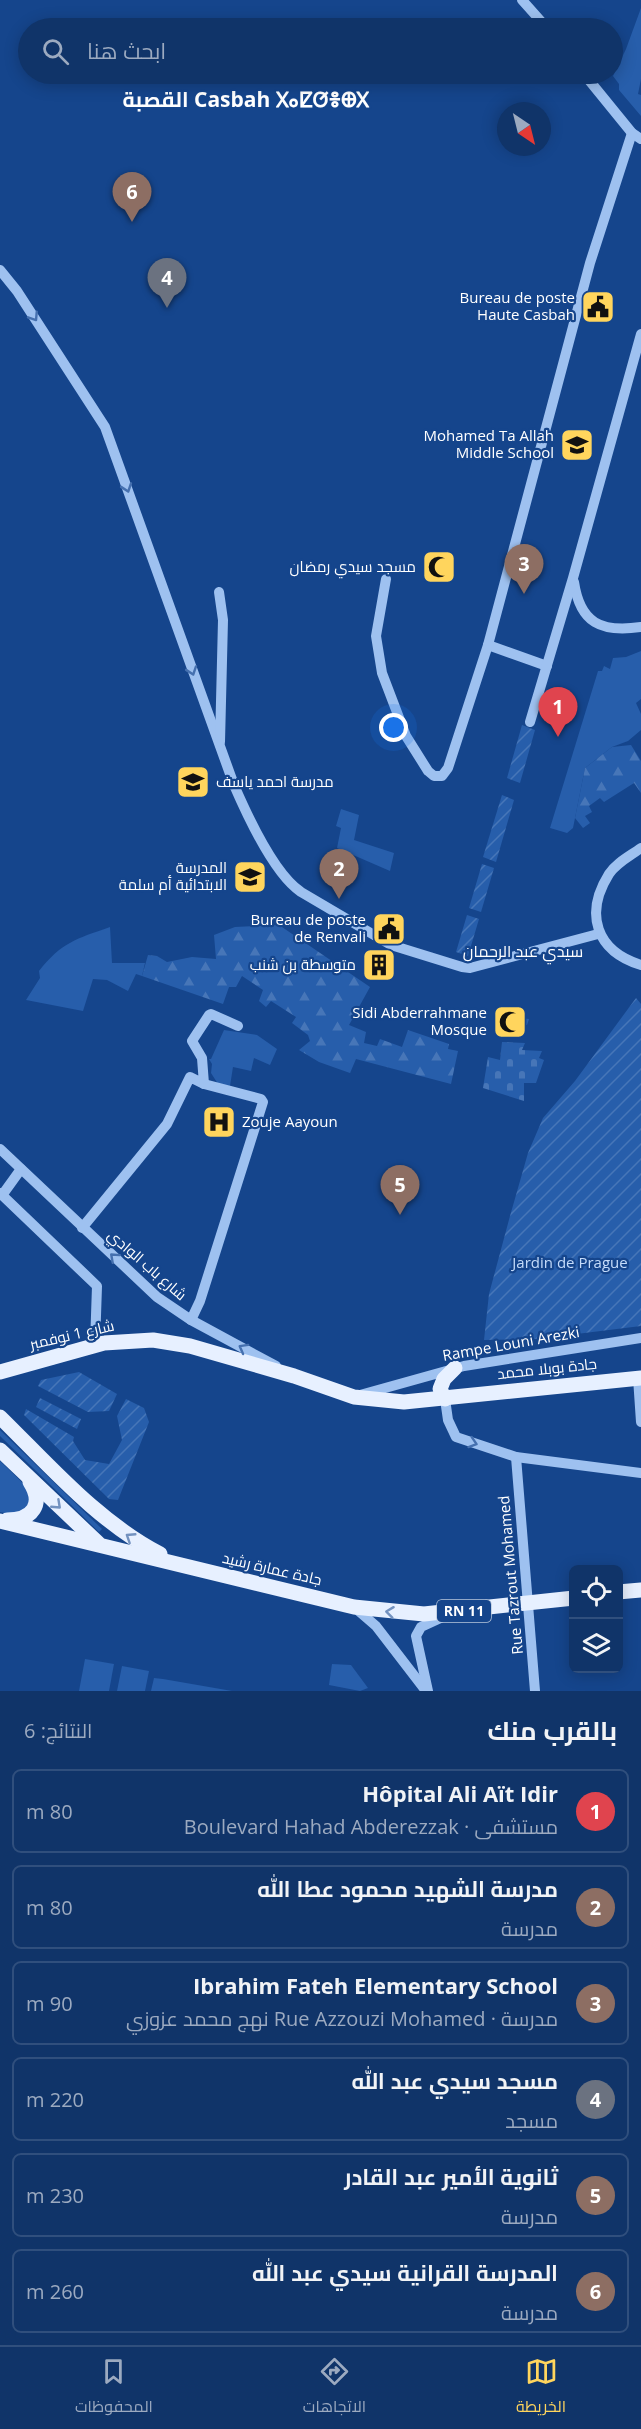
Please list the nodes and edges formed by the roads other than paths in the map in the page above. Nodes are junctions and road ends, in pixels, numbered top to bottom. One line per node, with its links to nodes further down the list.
1 (522, 0): 2 (street)
2 (538, 18)
3 (593, 84): 4 (street)
4 (637, 136): 11 (street)
5 (0, 270): 14 (street, one-way to 14)
6 (641, 334): 7 (street)
7 (573, 578): 10 (street); 12 (street)
8 (386, 579): 11 (street)
9 (219, 592): 14 (street)
10 (641, 627)
11 (488, 645): 12 (street)
12 (547, 666): 13 (street)
13 (530, 722)
14 (220, 750): 16 (street)
15 (641, 848): 16 (street)
16 (598, 934): 17 (street)
17 (641, 965)
18 (238, 1026): 19 (street)
19 (204, 1084): 23 (street); 24 (street)
20 (0, 1149): 21 (street, شارع باب الوادي)
21 (21, 1169): 22 (street); 23 (street, شارع باب الوادي)
22 (2, 1194): 26 (street)
23 (82, 1228): 24 (street, شارع باب الوادي, one-way to 23)
24 (191, 1320): 29 (street, شارع باب الوادي, one-way to 24)
25 (641, 1338): 27 (street, Rampe Louni Arezki)
26 (95, 1345): 28 (main road, شارع 1 نوفمبر); 29 (main road, شارع 1 نوفمبر)
27 (455, 1368): 31 (street, Rampe Louni Arezki); 32 (main road)
28 (0, 1372)
29 (294, 1376): 31 (main road, جادة بوبلا محمد)
30 (639, 1378): 32 (main road, جادة بوبلا محمد); 34 (street)
31 (354, 1397): 32 (main road, جادة بوبلا محمد)
32 (451, 1398): 36 (street, one-way to 36)
33 (0, 1417): 41 (main road, one-way to 33)
34 (641, 1422)
35 (0, 1450): 38 (main road)
36 (516, 1457): 37 (street); 45 (street, Rue Tazrout Mohamed)
37 (641, 1473)
38 (25, 1474): 39 (main road); 40 (main road, one-way to 40)
39 (0, 1521): 40 (main road, RN 11)
40 (100, 1545): 41 (main road, RN 11)
41 (181, 1566): 46 (main road, جادة عمارة رشيد / RN 11)
42 (641, 1590): 43 (main road)
43 (623, 1592)
44 (569, 1598): 45 (main road, RN 11)
45 (528, 1603): 47 (main road, RN 11); 49 (street, Rue Tazrout Mohamed)
46 (354, 1607): 47 (main road, RN 11, one-way to 46); 48 (street)
47 (452, 1612): 48 (street)
48 (427, 1691)
49 (535, 1691)

